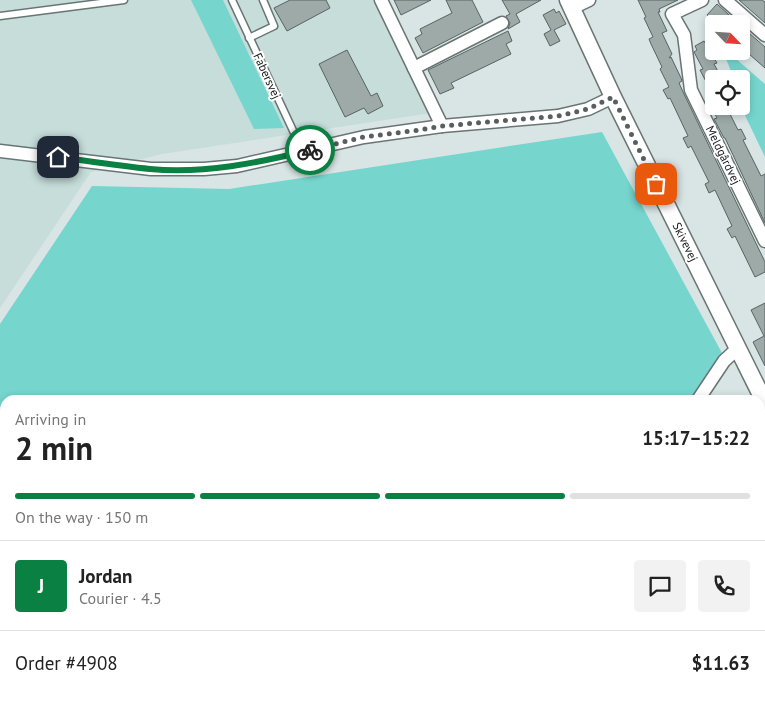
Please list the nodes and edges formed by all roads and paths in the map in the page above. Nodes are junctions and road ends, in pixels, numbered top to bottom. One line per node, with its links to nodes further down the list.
1 (124, 0): 9 (lane)
2 (232, 0): 12 (lane, Fabersvej)
3 (263, 0): 12 (lane)
4 (381, 0): 13 (street)
5 (589, 0): 8 (street)
6 (702, 0): 18 (street, Meldgårdvej)
7 (725, 0): 11 (street)
8 (570, 4): 14 (street, Skivevej)
9 (0, 16)
10 (502, 23): 13 (street)
11 (765, 35)
12 (249, 38): 17 (lane, Fabersvej)
13 (414, 68): 15 (street)
14 (613, 97): 15 (street); 19 (street, Skivevej)
15 (442, 126): 17 (street)
16 (0, 151): 17 (street)
17 (303, 152)
18 (765, 241)
19 (738, 348): 20 (street, Skivevej); 21 (street)
20 (761, 385)
21 (701, 395)

